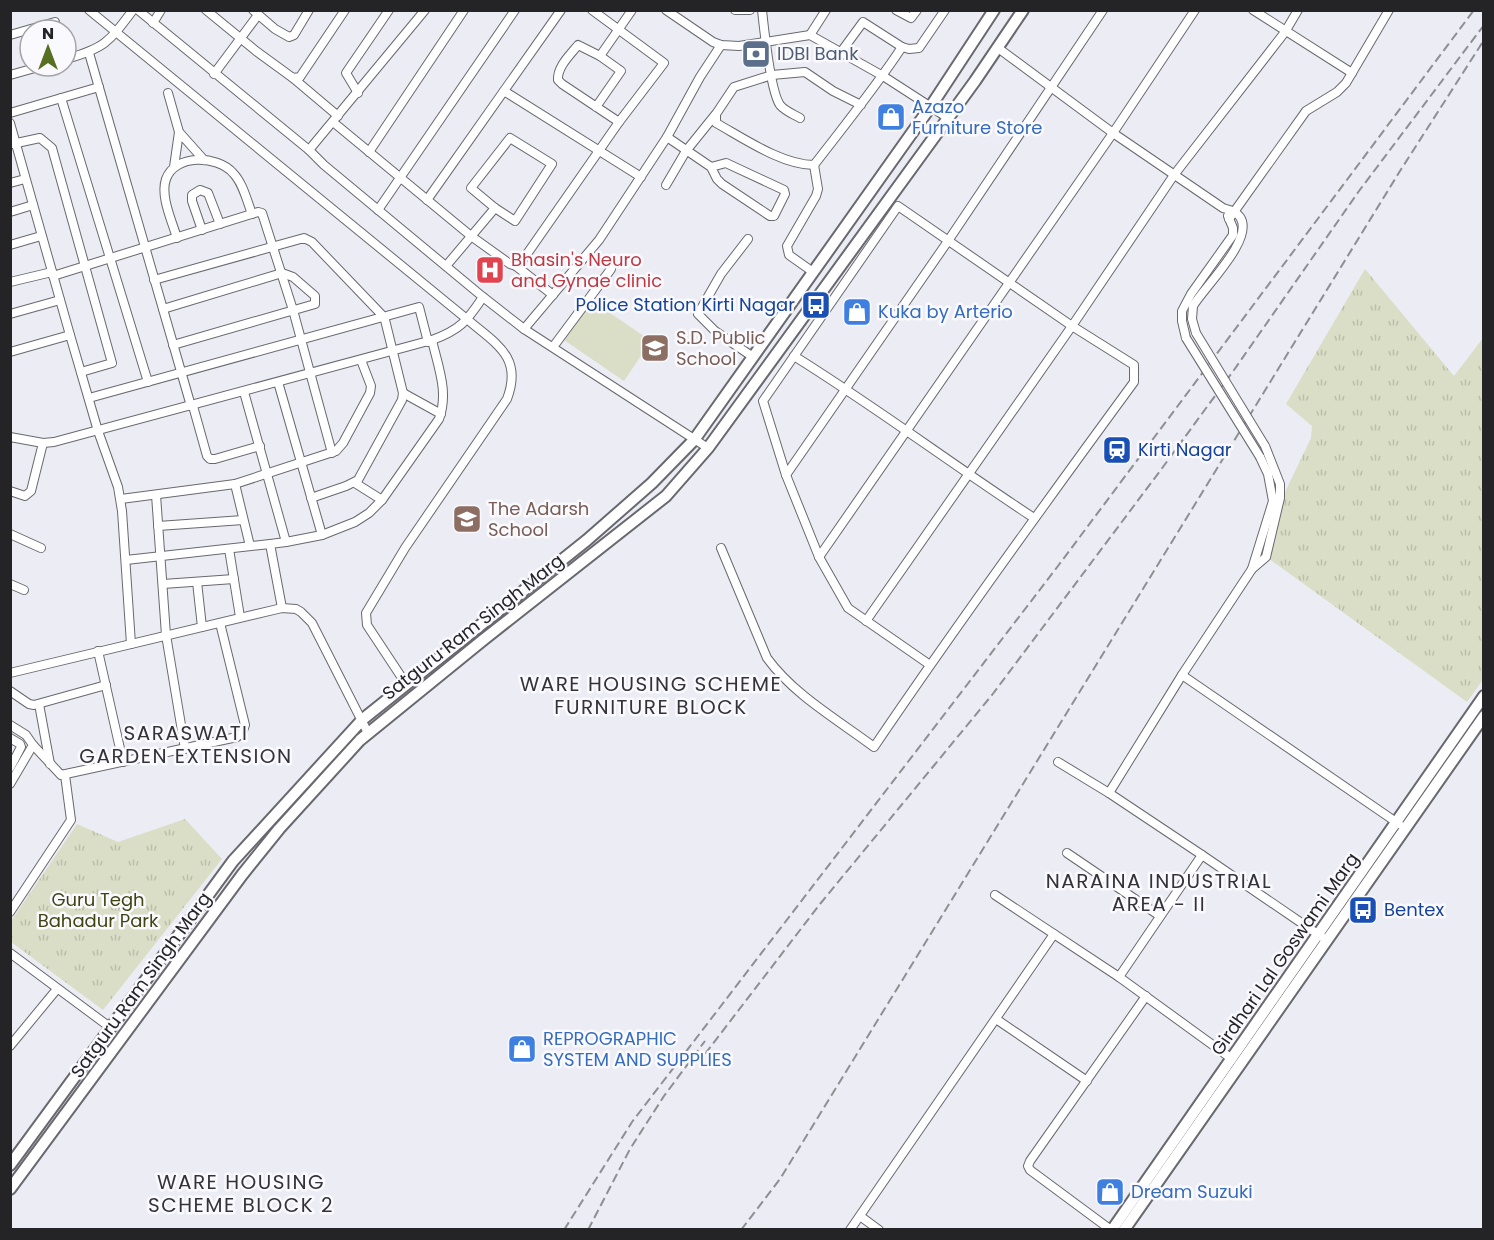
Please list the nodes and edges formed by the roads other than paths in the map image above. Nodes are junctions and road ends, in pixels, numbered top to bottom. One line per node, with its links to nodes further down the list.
1 (89, 10): 34 (street)
2 (133, 10): 34 (street)
3 (138, 10): 32 (street)
4 (161, 10): 32 (street)
5 (206, 10): 37 (street)
6 (309, 10): 30 (street)
7 (345, 10): 50 (street)
8 (389, 10): 55 (street)
9 (425, 10): 55 (street)
10 (464, 10): 73 (street)
11 (515, 10): 81 (street)
12 (561, 10): 53 (street)
13 (592, 10): 33 (street)
14 (632, 10): 33 (street)
15 (666, 10): 31 (street)
16 (735, 10): 17 (street)
17 (750, 10)
18 (762, 10): 38 (street)
19 (826, 10): 36 (street)
20 (896, 10): 21 (street)
21 (917, 10)
22 (945, 10): 40 (street)
23 (994, 10): 58 (main road, Satguru Ram Singh Marg)
24 (1023, 10): 41 (main road, Satguru Ram Singh Marg)
25 (1103, 10): 52 (street)
26 (1195, 10): 68 (street)
27 (1253, 10): 35 (street)
28 (1298, 10): 35 (street)
29 (1389, 10): 46 (street)
30 (256, 13): 37 (street)
31 (677, 13): 39 (street)
32 (153, 23): 47 (street)
33 (619, 29): 45 (street); 65 (street)
34 (117, 32): 43 (street); 123 (street)
35 (1285, 32): 46 (street); 79 (street)
36 (810, 35): 38 (street); 42 (street)
37 (241, 38): 47 (street); 50 (street)
38 (765, 42): 39 (street); 48 (street)
39 (721, 45): 69 (street)
40 (902, 47): 42 (street); 49 (street)
41 (998, 48): 52 (street); 63 (main road, Satguru Ram Singh Marg)
42 (841, 52): 49 (street)
43 (89, 53): 44 (street); 51 (street)
44 (78, 56)
45 (600, 56): 59 (street); 59 (street)
46 (1352, 73): 92 (street)
47 (214, 74): 71 (street)
48 (772, 75): 57 (street); 61 (street); 62 (street)
49 (883, 76): 57 (street); 58 (street)
50 (293, 78): 64 (street)
51 (99, 87): 56 (street); 104 (street)
52 (1051, 87): 68 (street); 101 (street)
53 (504, 91): 74 (street); 85 (street)
54 (168, 93): 67 (street)
55 (358, 93): 64 (street)
56 (61, 98): 60 (street); 105 (street)
57 (861, 105): 76 (street)
58 (931, 106): 63 (street); 110 (main road, Satguru Ram Singh Marg)
59 (596, 107): 65 (street)
60 (10, 113)
61 (716, 114): 72 (street); 76 (street)
62 (800, 118)
63 (948, 118): 86 (main road, Satguru Ram Singh Marg)
64 (336, 119): 71 (street); 73 (street)
65 (619, 122): 74 (street)
66 (10, 123): 70 (street)
67 (178, 132): 75 (street); 77 (street)
68 (1113, 133): 79 (street); 115 (street)
69 (667, 136): 72 (street); 80 (street)
70 (13, 144): 82 (street); 108 (street)
71 (309, 150): 90 (street)
72 (686, 151): 78 (street); 84 (street)
73 (369, 152): 81 (street)
74 (598, 152): 80 (street); 107 (street)
75 (204, 160): 77 (street); 93 (street)
76 (814, 165): 110 (street)
77 (174, 167): 99 (street)
78 (711, 167): 78 (street)
79 (1174, 175): 88 (street); 124 (street)
80 (641, 177): 116 (street)
81 (400, 178): 85 (street); 90 (street)
82 (25, 179): 83 (street); 87 (street)
83 (10, 183)
84 (666, 185)
85 (427, 200): 98 (street)
86 (894, 202): 101 (street); 133 (street); 153 (main road, Satguru Ram Singh Marg)
87 (33, 205): 91 (street); 97 (street)
88 (1223, 207): 92 (street); 94 (street)
89 (495, 208): 89 (street); 98 (street)
90 (378, 210): 106 (street)
91 (10, 212)
92 (1234, 212): 94 (street); 180 (street, bridge)
93 (252, 214): 95 (street); 103 (street)
94 (1229, 219): 180 (street, bridge)
95 (220, 224): 96 (street); 96 (street)
96 (202, 230): 99 (street)
97 (41, 236): 102 (street); 112 (street)
98 (471, 236): 106 (street); 107 (street)
99 (177, 238): 104 (street)
100 (748, 239): 134 (street)
101 (948, 241): 115 (street); 141 (street)
102 (10, 245)
103 (274, 247): 111 (street); 113 (street); 122 (street)
104 (145, 248): 105 (street); 113 (street)
105 (111, 258): 108 (street); 139 (street)
106 (446, 266): 117 (street)
107 (516, 266): 116 (street)
108 (84, 267): 112 (street); 136 (street)
109 (611, 268): 130 (street)
110 (813, 272): 134 (main road, Satguru Ram Singh Marg)
111 (282, 273): 119 (street); 120 (street); 120 (street)
112 (52, 274): 114 (street); 118 (street)
113 (154, 280): 119 (street)
114 (10, 282)
115 (1010, 282): 124 (street); 148 (street)
116 (553, 295): 125 (street)
117 (483, 297): 123 (street); 125 (street)
118 (60, 300): 121 (street); 126 (street)
119 (163, 309): 129 (street)
120 (293, 310): 127 (street); 129 (street)
121 (10, 314)
122 (383, 317): 127 (street); 128 (street); 131 (street)
123 (468, 320): 128 (street); 197 (street)
124 (1072, 326): 158 (street); 166 (street)
125 (524, 329): 130 (street)
126 (70, 335): 132 (street); 136 (street)
127 (301, 339): 137 (street); 138 (street)
128 (430, 341): 131 (street); 146 (street)
129 (173, 345): 137 (street)
130 (552, 347): 150 (street)
131 (391, 351): 135 (street); 143 (street)
132 (10, 352)
133 (794, 356): 141 (street); 157 (street)
134 (753, 357): 150 (main road, Satguru Ram Singh Marg)
135 (361, 360): 138 (street); 154 (street)
136 (81, 372): 144 (street)
137 (181, 372): 139 (street); 145 (street)
138 (311, 373): 140 (street); 154 (street)
139 (147, 382): 144 (street)
140 (278, 382): 142 (street); 155 (street)
141 (846, 388): 148 (street); 157 (street)
142 (244, 392): 145 (street); 152 (street)
143 (403, 393): 146 (street); 159 (street)
144 (88, 399): 147 (street)
145 (192, 406): 147 (street); 152 (street)
146 (441, 414): 165 (street)
147 (98, 431): 151 (street); 164 (street)
148 (906, 432): 158 (street); 178 (street)
149 (10, 437): 151 (street)
150 (694, 440): 153 (street); 197 (main road, Satguru Ram Singh Marg)
151 (43, 443): 161 (street)
152 (260, 446): 156 (street)
153 (708, 448): 205 (main road, Satguru Ram Singh Marg)
154 (332, 453): 155 (street)
155 (300, 463): 156 (street); 163 (street)
156 (268, 473): 160 (street); 171 (street)
157 (786, 475): 178 (street)
158 (968, 475): 166 (street); 188 (street)
159 (355, 483): 163 (street); 165 (street)
160 (235, 484): 162 (street); 167 (street)
161 (10, 491)
162 (156, 495): 164 (street); 168 (street)
163 (311, 498): 170 (street)
164 (121, 499): 179 (street)
165 (382, 500): 170 (street)
166 (1034, 518): 194 (street)
167 (243, 520): 168 (street); 173 (street)
168 (158, 526): 177 (street)
169 (10, 534): 174 (street)
170 (322, 535): 171 (street)
171 (286, 542): 172 (street)
172 (270, 544): 173 (street); 186 (street)
173 (250, 546): 176 (street)
174 (41, 548)
175 (721, 548): 194 (street)
176 (229, 549): 177 (street); 181 (street)
177 (161, 556): 179 (street); 184 (street)
178 (819, 556): 188 (street)
179 (126, 560): 192 (street)
180 (1252, 568): 196 (street)
181 (234, 579): 182 (street); 187 (street)
182 (197, 582): 184 (street); 190 (street)
183 (10, 584): 185 (street)
184 (163, 584): 191 (street)
185 (24, 590)
186 (282, 608): 187 (street); 203 (street)
187 (240, 617): 189 (street)
188 (866, 621): 194 (street)
189 (220, 623): 190 (street); 209 (street)
190 (202, 627): 191 (street)
191 (165, 635): 192 (street); 209 (street)
192 (131, 644): 193 (street)
193 (98, 651): 195 (street); 198 (street)
194 (930, 665)
195 (10, 674)
196 (1182, 675): 216 (street); 217 (street)
197 (406, 684): 203 (main road, Satguru Ram Singh Marg)
198 (106, 685): 201 (street); 210 (street)
199 (10, 691): 201 (street)
200 (1484, 696): 217 (main road, Girdhari Lal Goswami Marg)
201 (39, 704): 212 (street)
202 (1484, 716): 217 (main road, Girdhari Lal Goswami Marg)
203 (363, 719): 205 (street); 230 (main road, Satguru Ram Singh Marg)
204 (10, 725): 207 (street)
205 (369, 733): 235 (main road, Satguru Ram Singh Marg)
206 (10, 738): 208 (street)
207 (33, 745): 208 (street); 212 (street); 215 (street)
208 (21, 747): 213 (street)
209 (185, 749): 210 (street)
210 (123, 762): 214 (street)
211 (1058, 762): 216 (street)
212 (50, 764): 214 (street)
213 (10, 768)
214 (65, 775): 221 (street)
215 (10, 784)
216 (1109, 793): 219 (street)
217 (1401, 825): 224 (main road, Girdhari Lal Goswami Marg)
218 (1067, 853): 222 (street)
219 (1202, 855): 222 (street); 224 (street)
220 (995, 895): 223 (street)
221 (10, 912)
222 (1160, 916): 226 (street)
223 (1054, 934): 226 (street); 229 (street)
224 (1322, 938): 232 (main road, Girdhari Lal Goswami Marg); 240 (main road, Girdhari Lal Goswami Marg)
225 (10, 953): 227 (street)
226 (1119, 977): 228 (street)
227 (57, 989): 230 (street); 231 (street)
228 (1146, 996): 232 (street); 233 (street)
229 (996, 1019): 233 (street); 236 (street)
230 (111, 1028): 234 (main road, Satguru Ram Singh Marg)
231 (10, 1046)
232 (1232, 1059): 239 (main road, Girdhari Lal Goswami Marg)
233 (1087, 1081): 239 (street)
234 (10, 1165)
235 (10, 1189)
236 (860, 1216): 237 (street); 238 (street)
237 (850, 1230)
238 (879, 1230)
239 (1112, 1230)
240 (1124, 1230)

